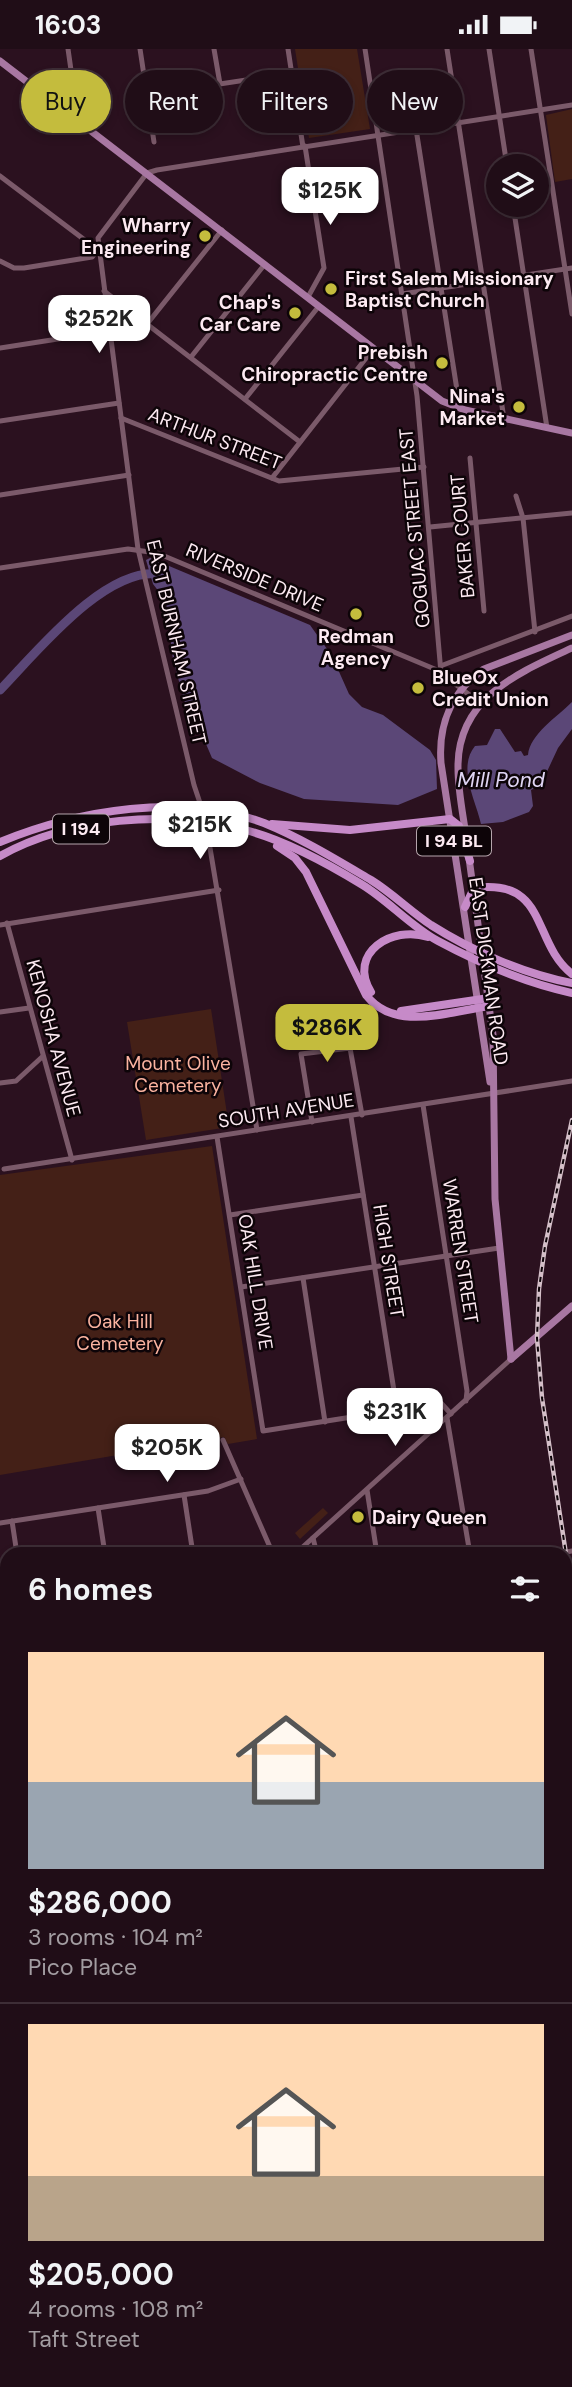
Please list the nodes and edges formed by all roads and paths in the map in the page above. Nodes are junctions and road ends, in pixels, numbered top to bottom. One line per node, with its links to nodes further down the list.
1 (68, 49): 10 (street)
2 (139, 49): 11 (street)
3 (214, 49): 12 (street)
4 (288, 49): 13 (street)
5 (365, 49): 26 (street, GOGUAC STREET EAST)
6 (447, 49): 14 (street)
7 (489, 49): 18 (street)
8 (531, 49): 17 (street)
9 (0, 61): 15 (main road)
10 (71, 70)
11 (143, 70)
12 (217, 70)
13 (292, 70)
14 (450, 70)
15 (21, 77)
16 (572, 105): 17 (street)
17 (541, 110): 18 (street); 37 (street)
18 (499, 117): 19 (street); 29 (street)
19 (463, 122)
20 (96, 133): 30 (main road)
21 (153, 133): 27 (street)
22 (302, 133): 28 (street)
23 (391, 133): 26 (street)
24 (417, 133): 40 (street)
25 (460, 133): 39 (street)
26 (378, 135): 28 (street); 42 (street, GOGUAC STREET EAST)
27 (154, 142)
28 (304, 146): 30 (street); 43 (street)
29 (505, 154)
30 (147, 173): 33 (main road); 34 (street)
31 (0, 176): 34 (street)
32 (515, 217): 38 (street)
33 (222, 230): 36 (main road); 46 (street)
34 (98, 250): 35 (street); 41 (street, EAST BURNHAM STREET)
35 (1, 262)
36 (265, 264): 43 (main road); 50 (street)
37 (569, 268): 38 (street); 45 (street)
38 (524, 275): 39 (street); 58 (street)
39 (482, 282): 40 (street); 56 (street)
40 (441, 288): 42 (street); 54 (street)
41 (104, 291): 46 (street); 47 (street, EAST BURNHAM STREET)
42 (402, 294): 51 (street, GOGUAC STREET EAST)
43 (308, 297): 44 (main road)
44 (319, 306): 49 (main road); 52 (street)
45 (572, 314)
46 (148, 324): 50 (street)
47 (109, 331): 48 (street); 53 (street, EAST BURNHAM STREET)
48 (0, 348)
49 (373, 348): 51 (main road); 60 (street)
50 (191, 358): 52 (street)
51 (415, 380): 54 (main road); 62 (street, GOGUAC STREET EAST)
52 (245, 399): 60 (street)
53 (119, 403): 55 (street, EAST BURNHAM STREET); 57 (street)
54 (460, 409): 56 (main road)
55 (121, 418): 63 (street, EAST BURNHAM STREET); 64 (street, ARTHUR STREET)
56 (504, 419): 58 (main road)
57 (0, 421)
58 (547, 428): 59 (main road)
59 (572, 433)
60 (300, 442): 64 (street)
61 (470, 459): 69 (street, BAKER COURT)
62 (424, 467): 64 (street, ARTHUR STREET); 70 (street, GOGUAC STREET EAST)
63 (129, 475): 65 (street); 71 (street, EAST BURNHAM STREET)
64 (272, 478)
65 (0, 495)
66 (516, 496): 68 (street)
67 (572, 513): 68 (street)
68 (523, 517): 69 (street); 75 (street)
69 (476, 522): 70 (street); 73 (street, BAKER COURT)
70 (430, 527): 78 (street, GOGUAC STREET EAST)
71 (138, 549): 72 (street, RIVERSIDE DRIVE); 79 (street, RIVERSIDE DRIVE); 89 (street, EAST BURNHAM STREET)
72 (0, 568)
73 (484, 611)
74 (572, 616): 75 (street)
75 (535, 632): 78 (street)
76 (572, 635): 80 (main road, EAST DICKMAN ROAD / I 94 BL)
77 (572, 648): 81 (main road, EAST DICKMAN ROAD / I 94 BL)
78 (443, 665): 79 (street, GOGUAC STREET EAST)
79 (441, 673): 80 (street, RIVERSIDE DRIVE)
80 (462, 687): 81 (street, RIVERSIDE DRIVE); 82 (main road, EAST DICKMAN ROAD / I 94 BL)
81 (480, 703): 87 (main road, EAST DICKMAN ROAD / I 94 BL)
82 (450, 819): 83 (highway); 87 (highway); 90 (main road, EAST DICKMAN ROAD / I 94 BL)
83 (261, 822): 85 (highway, I 194); 93 (highway, I 194)
84 (263, 836): 86 (highway, I 194); 92 (highway, I 194); 98 (highway)
85 (0, 842)
86 (0, 856)
87 (470, 861): 88 (main road, EAST DICKMAN ROAD / I 94 BL)
88 (474, 888): 90 (highway); 94 (highway); 97 (main road, EAST DICKMAN ROAD / I 94 BL)
89 (219, 890): 91 (street); 109 (street, EAST BURNHAM STREET)
90 (465, 907): 98 (main road, EAST DICKMAN ROAD / I 94 BL)
91 (4, 924): 99 (street, KENOSHA AVENUE)
92 (437, 940): 93 (highway, I 194); 98 (highway)
93 (453, 942): 95 (highway, I 194); 96 (highway, I 194)
94 (572, 974)
95 (572, 983)
96 (572, 993)
97 (490, 1002): 98 (highway); 104 (main road, EAST DICKMAN ROAD / I 94 BL)
98 (480, 1003): 104 (main road, EAST DICKMAN ROAD / I 94 BL)
99 (29, 1008): 100 (street); 101 (street, KENOSHA AVENUE)
100 (0, 1012)
101 (42, 1057): 103 (street); 111 (street, KENOSHA AVENUE)
102 (572, 1081): 104 (street, SOUTH AVENUE)
103 (0, 1083)
104 (492, 1093): 105 (street, SOUTH AVENUE); 115 (main road, EAST DICKMAN ROAD / I 94 BL)
105 (423, 1105): 106 (street, SOUTH AVENUE); 116 (street, WARREN STREET)
106 (362, 1115): 107 (street, SOUTH AVENUE); 108 (street)
107 (351, 1117): 108 (street, SOUTH AVENUE); 113 (street, HIGH STREET)
108 (312, 1122): 109 (street, SOUTH AVENUE)
109 (257, 1130): 110 (street, SOUTH AVENUE)
110 (217, 1137): 111 (street, SOUTH AVENUE); 114 (street, OAK HILL DRIVE)
111 (72, 1160): 112 (street, SOUTH AVENUE)
112 (4, 1169)
113 (363, 1195): 114 (street); 117 (street, HIGH STREET)
114 (230, 1216): 119 (street, OAK HILL DRIVE)
115 (499, 1248): 116 (street); 121 (main road, EAST DICKMAN ROAD / I 94 BL)
116 (446, 1256): 117 (street); 122 (street, WARREN STREET)
117 (374, 1266): 118 (street); 123 (street, HIGH STREET)
118 (303, 1278): 119 (street); 125 (street)
119 (241, 1287): 125 (street, OAK HILL DRIVE)
120 (572, 1306): 121 (main road)
121 (511, 1359): 122 (street)
122 (466, 1401): 124 (street)
123 (397, 1410): 124 (street); 125 (street)
124 (449, 1416): 128 (street); 141 (street)
125 (325, 1422)
126 (223, 1440): 127 (street)
127 (241, 1479): 129 (street); 137 (street)
128 (366, 1490): 133 (street); 140 (street)
129 (184, 1495): 130 (street); 136 (street)
130 (97, 1508): 131 (street); 135 (street)
131 (12, 1521): 132 (street); 134 (street)
132 (0, 1523)
133 (313, 1538): 138 (street); 139 (street)
134 (16, 1547)
135 (104, 1547)
136 (192, 1547)
137 (270, 1547)
138 (303, 1547)
139 (315, 1547)
140 (376, 1547)
141 (469, 1547)

